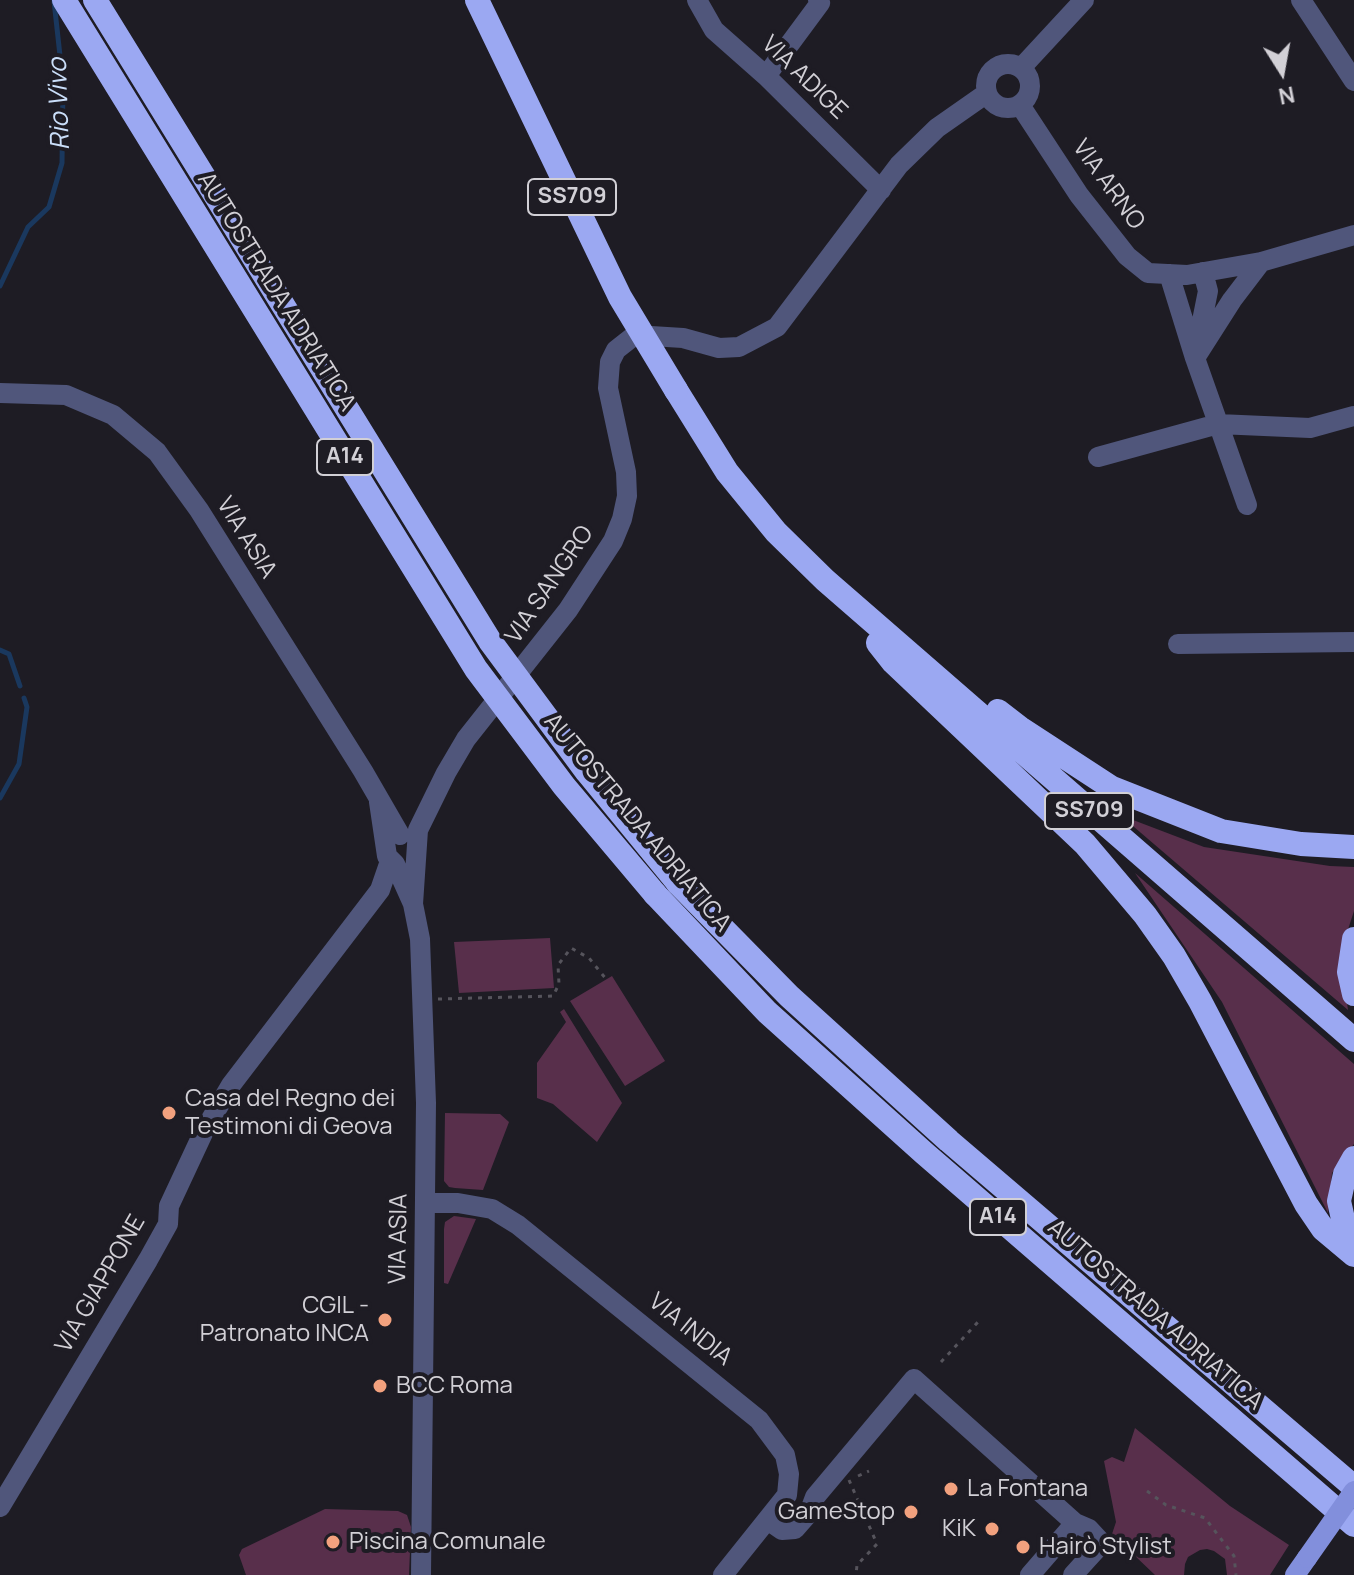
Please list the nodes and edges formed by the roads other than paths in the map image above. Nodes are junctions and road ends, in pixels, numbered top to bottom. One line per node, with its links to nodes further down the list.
1 (64, 0): 44 (highway, AUTOSTRADA ADRIATICA / A14, bridge)
2 (95, 0): 40 (highway, AUTOSTRADA ADRIATICA / A14, bridge)
3 (477, 0): 24 (highway, SS709, bridge)
4 (697, 0): 9 (street, VIA ADIGE)
5 (818, 0): 9 (street)
6 (1084, 0): 8 (street)
7 (1301, 0): 10 (street)
8 (1021, 68): 11 (street, VIA SANGRO); 12 (street)
9 (766, 76): 13 (street, VIA ADIGE)
10 (1354, 81)
11 (987, 93): 12 (street); 13 (street, VIA SANGRO)
12 (1020, 105): 17 (street, VIA ARNO)
13 (881, 190): 28 (street, VIA SANGRO)
14 (1354, 235): 15 (street, VIA ARNO)
15 (1261, 262): 16 (street, VIA ARNO); 18 (street)
16 (1203, 272): 17 (street, VIA ARNO); 18 (street)
17 (1169, 274): 18 (street)
18 (1195, 358): 21 (street)
19 (0, 393): 27 (street, VIA ASIA)
20 (1354, 416): 21 (street)
21 (1218, 424): 22 (street); 23 (street)
22 (1098, 457)
23 (1247, 505)
24 (825, 580): 29 (highway); 36 (highway, SS709); 39 (highway)
25 (1354, 642): 26 (street)
26 (1178, 644)
27 (379, 802): 28 (street, VIA ASIA); 30 (street, VIA ASIA)
28 (411, 841): 30 (street); 33 (street, VIA ASIA)
29 (1354, 847)
30 (391, 858): 31 (street, VIA ASIA); 32 (street, VIA GIAPPONE)
31 (404, 884): 32 (street); 33 (street, VIA ASIA)
32 (380, 890): 41 (street, VIA GIAPPONE)
33 (413, 904): 38 (street, VIA ASIA)
34 (1354, 939): 35 (highway)
35 (1354, 994)
36 (1354, 1040)
37 (1354, 1158): 39 (highway)
38 (425, 1203): 42 (street, VIA INDIA); 46 (street, VIA ASIA)
39 (1352, 1253)
40 (1354, 1489): 45 (main road, bridge)
41 (0, 1507)
42 (769, 1521): 43 (street); 47 (street, VIA INDIA)
43 (1075, 1523): 48 (street); 49 (street)
44 (1354, 1525)
45 (1301, 1567)
46 (421, 1575)
47 (723, 1575)
48 (1030, 1575)
49 (1073, 1575)

